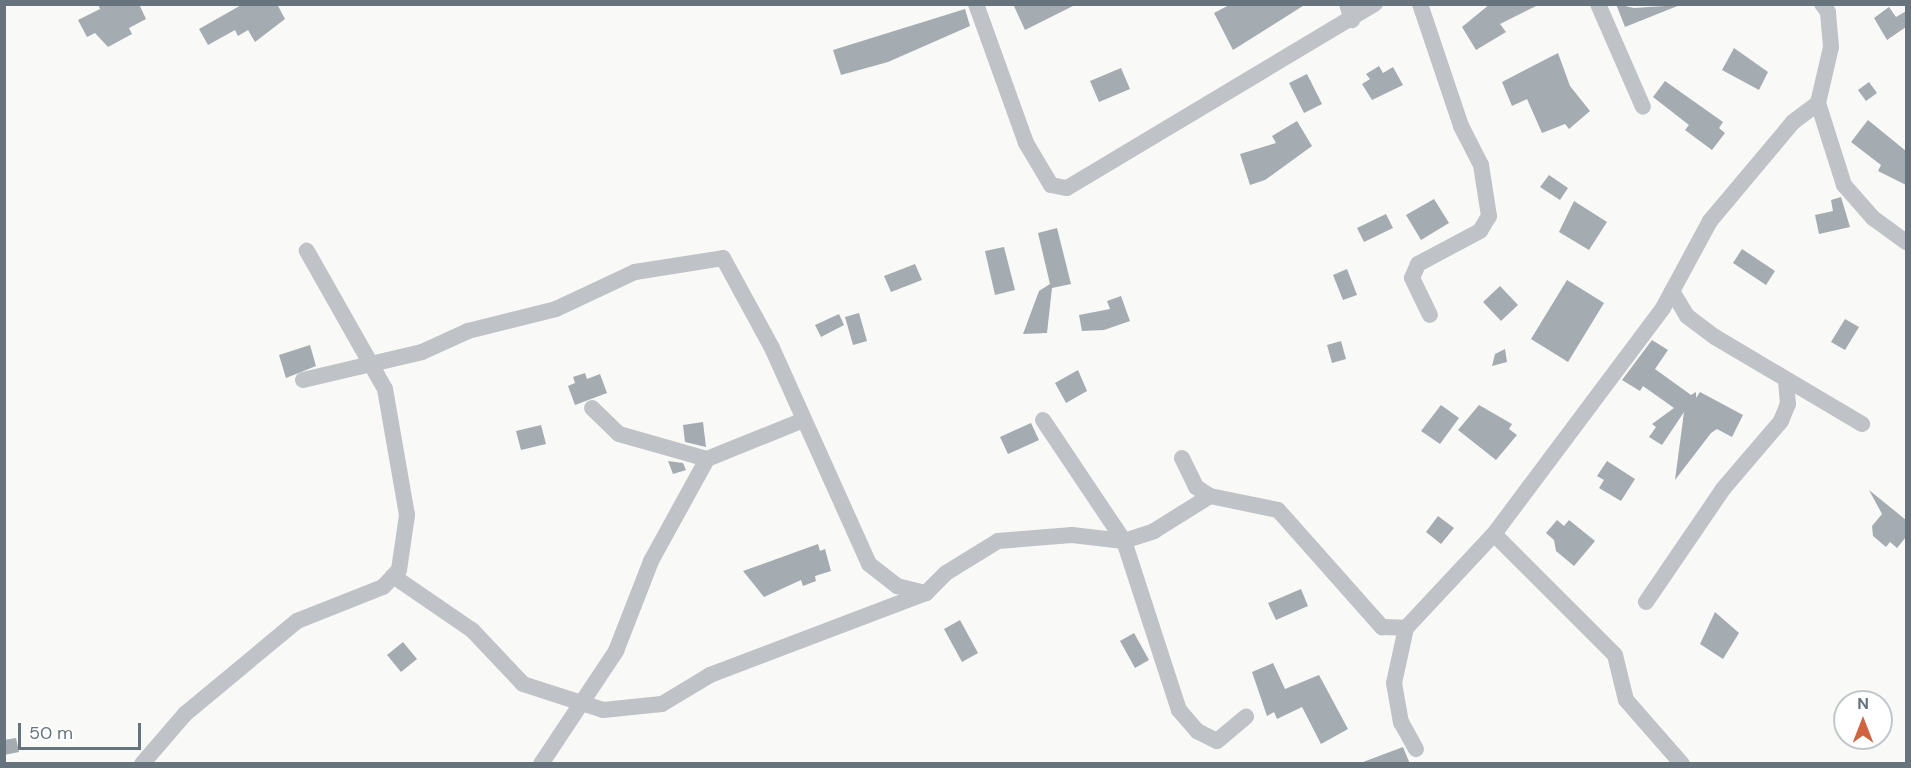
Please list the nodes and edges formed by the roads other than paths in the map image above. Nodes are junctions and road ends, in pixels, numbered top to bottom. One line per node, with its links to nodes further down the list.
1 (976, 4): 6 (street)
2 (1375, 4): 6 (street)
3 (1420, 4): 12 (street)
4 (1599, 4): 8 (street)
5 (1828, 7): 7 (street)
6 (1349, 12)
7 (1818, 103): 9 (street); 11 (street)
8 (1643, 106)
9 (1906, 242)
10 (307, 251): 13 (street)
11 (1672, 291): 15 (street); 23 (street)
12 (1430, 315)
13 (372, 365): 14 (street); 18 (street); 25 (street)
14 (303, 380)
15 (1786, 381): 19 (street); 27 (street)
16 (592, 408): 21 (street)
17 (1043, 420): 24 (street)
18 (801, 421): 21 (street); 26 (street)
19 (1862, 424)
20 (1182, 458): 22 (street)
21 (707, 459): 29 (street)
22 (1210, 496): 24 (street); 28 (street)
23 (1494, 534): 28 (street); 34 (street)
24 (1124, 541): 26 (street); 30 (street)
25 (393, 576): 29 (street); 32 (street)
26 (926, 593): 29 (street)
27 (1646, 602)
28 (1406, 628): 31 (street)
29 (582, 703): 33 (street)
30 (1246, 717)
31 (1416, 749)
32 (142, 764)
33 (541, 764)
34 (1682, 764)

